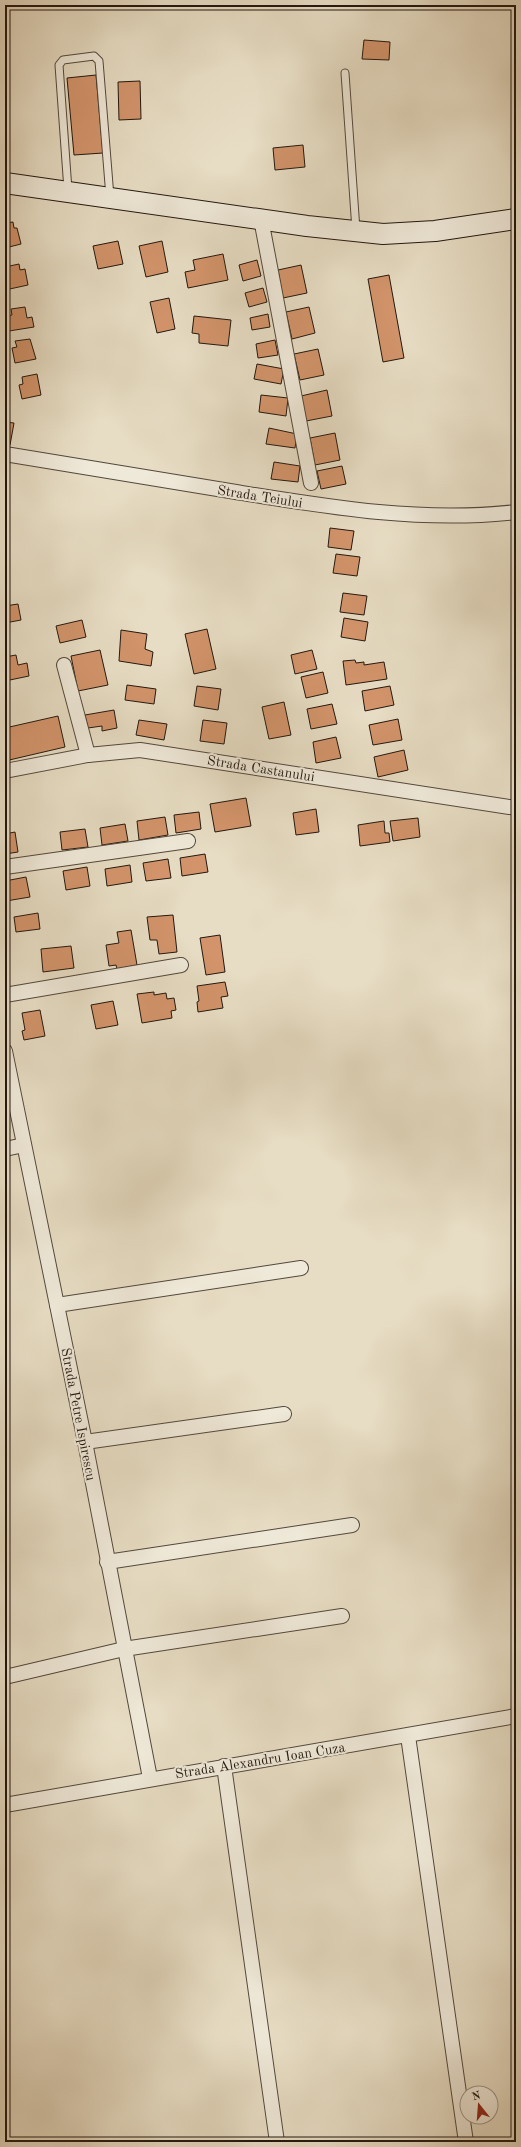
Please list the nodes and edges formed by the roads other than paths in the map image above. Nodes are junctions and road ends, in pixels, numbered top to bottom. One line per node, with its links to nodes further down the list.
1 (346, 73): 7 (lane)
2 (5, 183): 3 (main road)
3 (68, 192): 4 (main road); 4 (lane)
4 (110, 198): 5 (main road)
5 (262, 219): 7 (main road); 9 (street)
6 (516, 219): 7 (main road)
7 (356, 232)
8 (5, 454): 10 (street, Strada Teiului)
9 (311, 482)
10 (516, 512)
11 (64, 665): 12 (street)
12 (88, 755): 13 (street, Strada Castanului); 14 (street, Strada Castanului)
13 (5, 771)
14 (515, 810)
15 (188, 841): 16 (street)
16 (5, 867)
17 (181, 965): 18 (street)
18 (5, 995)
19 (5, 1051): 20 (street, Strada Petre Ispirescu)
20 (24, 1145): 21 (street); 23 (street, Strada Petre Ispirescu)
21 (5, 1149)
22 (301, 1268): 23 (street)
23 (57, 1304): 25 (street, Strada Petre Ispirescu)
24 (284, 1414): 25 (street)
25 (84, 1442): 27 (street, Strada Petre Ispirescu)
26 (352, 1525): 27 (street)
27 (107, 1562): 29 (street, Strada Petre Ispirescu)
28 (342, 1616): 29 (street)
29 (124, 1649): 30 (street); 34 (street, Strada Petre Ispirescu)
30 (5, 1677)
31 (516, 1716): 32 (street, Strada Alexandru Ioan Cuza)
32 (408, 1736): 33 (street, Strada Alexandru Ioan Cuza); 37 (street)
33 (224, 1766): 34 (street, Strada Alexandru Ioan Cuza); 36 (street)
34 (150, 1778): 35 (street, Strada Alexandru Ioan Cuza)
35 (5, 1805)
36 (277, 2142)
37 (466, 2142)

